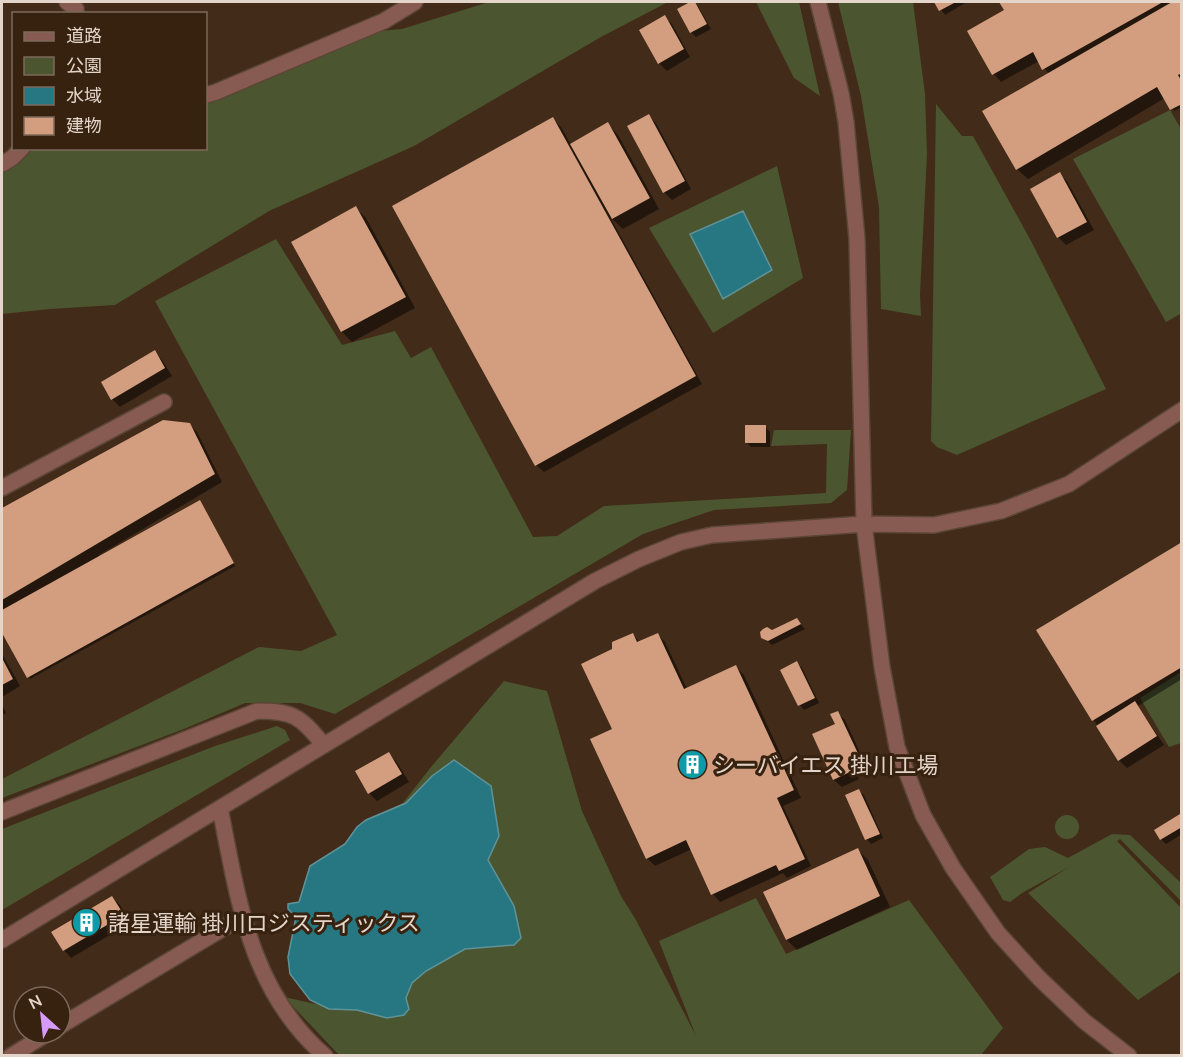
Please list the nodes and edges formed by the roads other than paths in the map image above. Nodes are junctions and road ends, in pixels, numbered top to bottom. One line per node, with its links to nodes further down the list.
1 (415, 2): 3 (street)
2 (819, 2): 9 (street)
3 (207, 94)
4 (20, 150): 5 (street)
5 (2, 164)
6 (164, 402): 8 (street)
7 (1182, 410): 9 (street)
8 (2, 488)
9 (864, 524): 10 (street); 19 (street)
10 (324, 745): 11 (street); 12 (street)
11 (220, 807): 13 (street); 14 (street)
12 (2, 812)
13 (242, 917): 15 (street); 18 (street)
14 (2, 940)
15 (72, 1019)
16 (29, 1045): 17 (street)
17 (11, 1056)
18 (325, 1056)
19 (1129, 1056)

